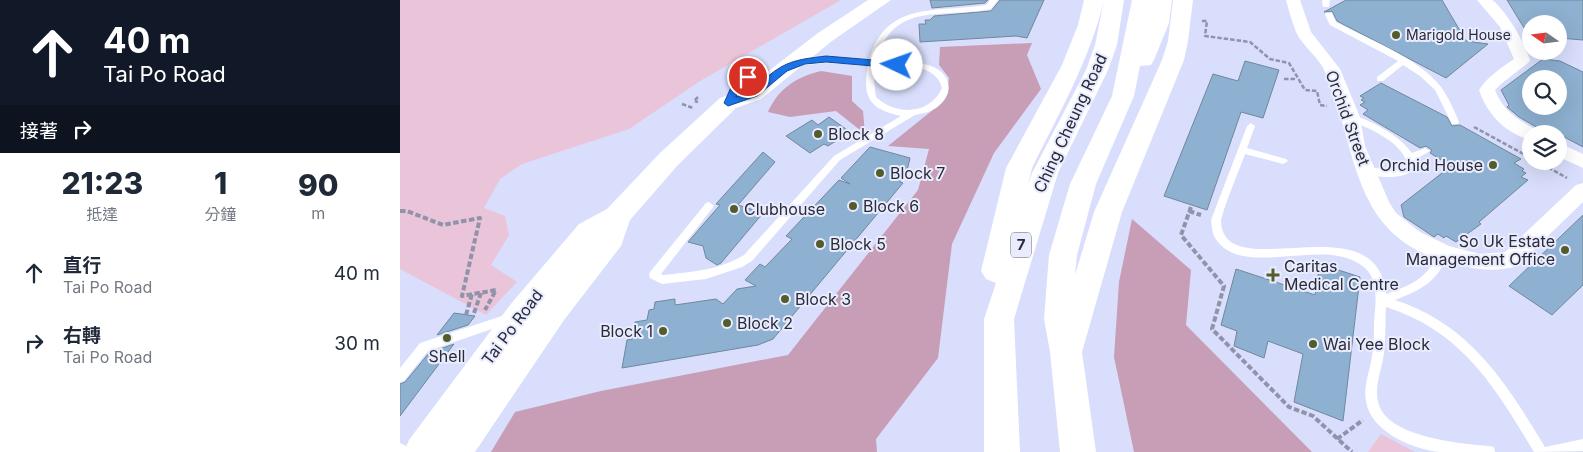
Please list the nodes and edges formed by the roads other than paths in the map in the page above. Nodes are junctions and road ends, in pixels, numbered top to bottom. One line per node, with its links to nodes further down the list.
1 (857, 0): 18 (main road, Tai Po Road)
2 (881, 0): 12 (main road, Tai Po Road)
3 (994, 0): 19 (lane)
4 (1094, 0): 37 (main road)
5 (1114, 0): 37 (main road, Ching Cheung Road / 7)
6 (1142, 0): 17 (main road, Ching Cheung Road)
7 (1162, 0): 17 (main road)
8 (1183, 0): 38 (main road)
9 (1293, 0): 20 (street, Orchid Street)
10 (1484, 0): 23 (street)
11 (1329, 14): 14 (lane)
12 (825, 37): 13 (lane); 15 (main road, Tai Po Road)
13 (834, 59): 15 (lane); 19 (lane)
14 (1402, 61): 16 (lane); 21 (lane)
15 (784, 69): 18 (main road, Tai Po Road)
16 (1380, 79)
17 (1124, 96): 38 (main road, Ching Cheung Road)
18 (728, 103): 33 (main road, Tai Po Road)
19 (913, 113): 32 (lane)
20 (1351, 117): 27 (lane); 30 (street, Orchid Street)
21 (1455, 122)
22 (1251, 126): 24 (lane)
23 (1522, 129)
24 (1242, 150): 28 (lane); 35 (lane)
25 (1425, 150): 27 (lane)
26 (1567, 153): 29 (street)
27 (1412, 158): 30 (lane)
28 (1283, 161)
29 (1583, 162)
30 (1367, 171): 34 (street, Orchid Street)
31 (1583, 190): 34 (street, Orchid Street)
32 (709, 206)
33 (617, 216): 36 (main road, Tai Po Road); 44 (main road, Tai Po Road)
34 (1444, 253): 35 (lane)
35 (1382, 301): 47 (lane); 48 (lane)
36 (521, 314): 39 (lane); 43 (main road, Tai Po Road)
37 (999, 319): 45 (main road, Ching Cheung Road / 7)
38 (1066, 352): 46 (main road, Ching Cheung Road)
39 (400, 377)
40 (400, 449): 42 (lane)
41 (1576, 449): 49 (lane)
42 (403, 452)
43 (422, 452)
44 (454, 452)
45 (1002, 452)
46 (1078, 452)
47 (1489, 452)
48 (1541, 452)
49 (1549, 452)

